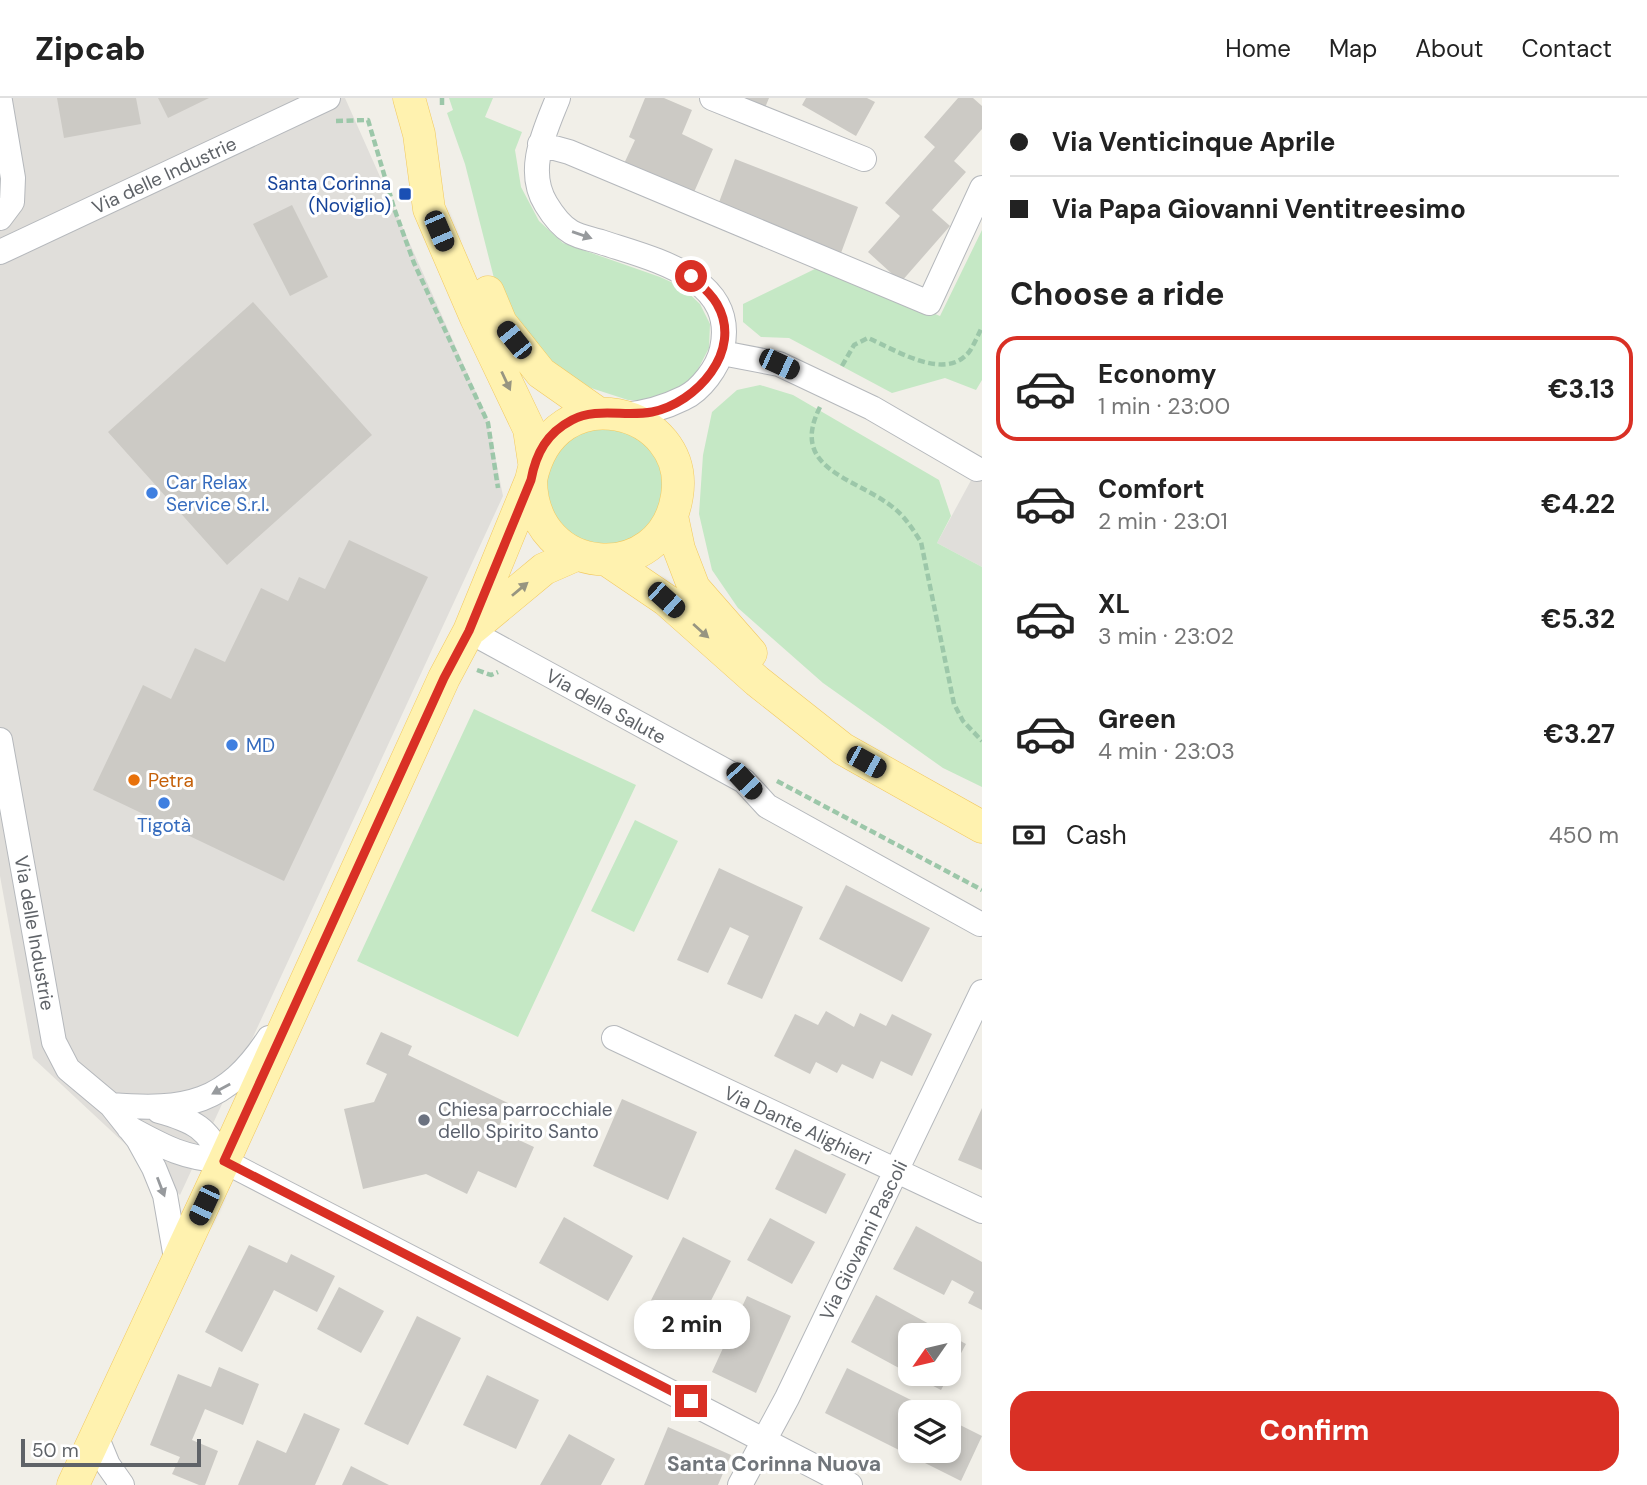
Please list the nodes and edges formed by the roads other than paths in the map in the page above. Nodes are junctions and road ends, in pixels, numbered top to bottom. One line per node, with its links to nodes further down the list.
1 (409, 98): 6 (main road)
2 (558, 98): 7 (street)
3 (712, 98): 8 (street)
4 (0, 101): 10 (street)
5 (328, 109): 11 (street, Via delle Industrie)
6 (419, 134): 13 (main road); 15 (main road, one-way to 15)
7 (540, 144): 9 (street); 12 (street, one-way to 12)
8 (863, 159)
9 (982, 188)
10 (0, 218)
11 (0, 252)
12 (722, 353): 13 (street); 14 (street)
13 (611, 414): 15 (main road); 16 (main road)
14 (977, 469)
15 (532, 471): 17 (main road); 19 (main road)
16 (672, 516): 18 (main road); 21 (main road)
17 (576, 555): 18 (main road); 19 (main road, one-way to 17)
18 (607, 560): 21 (main road, one-way to 21)
19 (469, 631): 22 (street, Via della Salute); 23 (main road)
20 (0, 740): 26 (street, Via delle Industrie)
21 (969, 820)
22 (980, 924)
23 (308, 979): 27 (street, one-way to 27); 29 (main road)
24 (982, 992): 30 (street, Via Giovanni Pascoli)
25 (614, 1038): 30 (street, Via Dante Alighieri)
26 (111, 1105): 27 (street); 28 (street, Via delle Industrie)
27 (151, 1108): 29 (street)
28 (129, 1128): 29 (street, Via delle Industrie); 32 (street, Via delle Industrie, one-way to 32)
29 (224, 1161): 32 (main road); 34 (street)
30 (897, 1171): 31 (street, Via Dante Alighieri); 34 (street, Via Giovanni Pascoli)
31 (982, 1211)
32 (177, 1264): 33 (main road)
33 (96, 1436): 35 (main road); 36 (street)
34 (763, 1440): 37 (street, Via Giovanni Pascoli); 38 (street)
35 (73, 1485)
36 (122, 1485)
37 (740, 1485)
38 (850, 1485)

